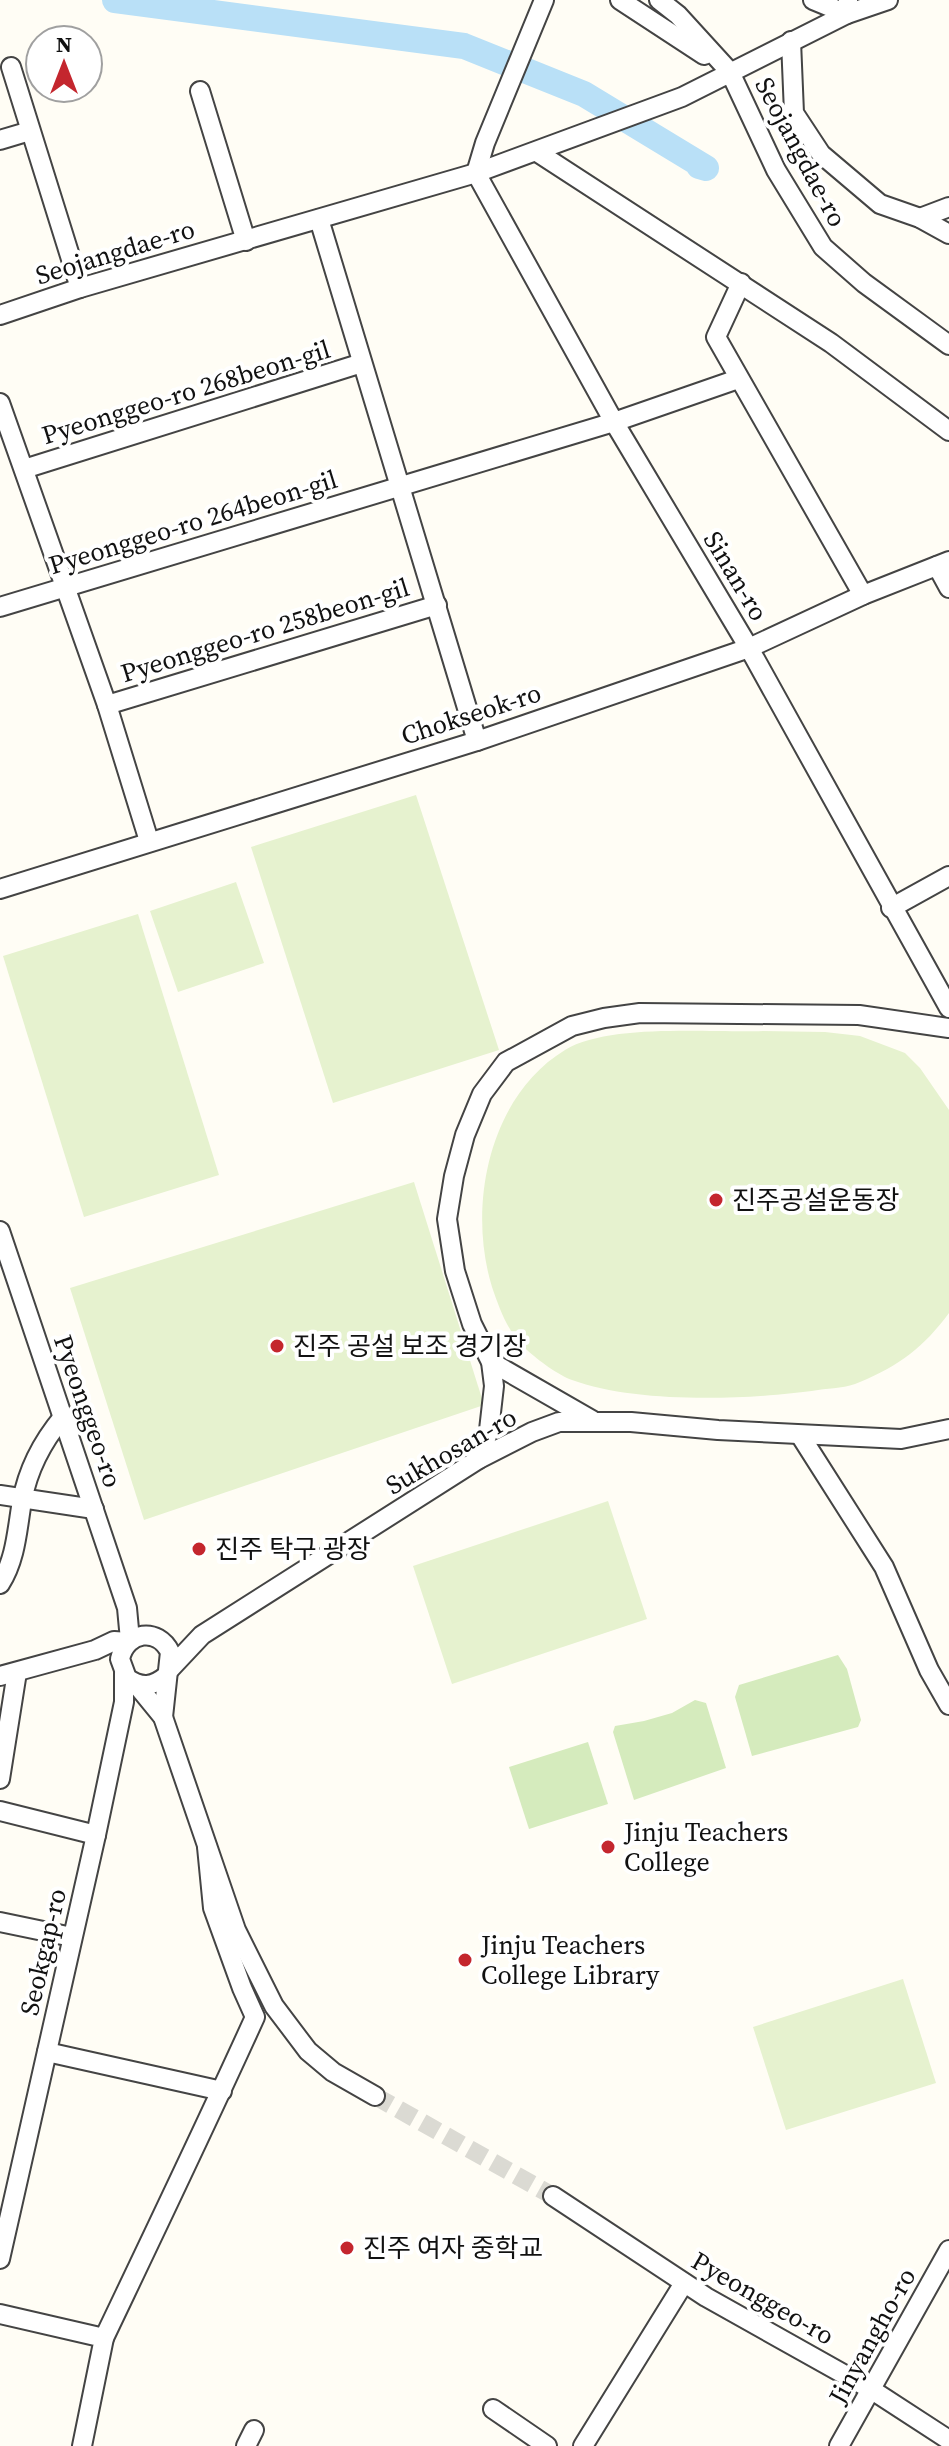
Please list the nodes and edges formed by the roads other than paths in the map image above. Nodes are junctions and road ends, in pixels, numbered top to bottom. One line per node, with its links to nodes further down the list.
1 (620, 0): 9 (street)
2 (659, 0): 9 (street)
3 (813, 0): 6 (street)
4 (888, 0): 6 (street)
5 (543, 2): 14 (street)
6 (847, 7): 7 (street)
7 (791, 41): 9 (street); 16 (street)
8 (11, 67): 11 (street)
9 (730, 72): 13 (street, Seojangdae-ro); 23 (street, Seojangdae-ro)
10 (200, 91): 19 (street)
11 (30, 131): 12 (street); 21 (street)
12 (0, 140)
13 (537, 152): 14 (street, Seojangdae-ro); 20 (street)
14 (476, 173): 17 (street, Seojangdae-ro); 27 (street, Sinan-ro)
15 (949, 207): 16 (street)
16 (920, 218): 18 (street)
17 (319, 219): 19 (street, Seojangdae-ro); 24 (street)
18 (949, 234)
19 (246, 241): 21 (street, Seojangdae-ro)
20 (741, 283): 25 (street); 28 (street)
21 (80, 288): 22 (street, Seojangdae-ro)
22 (0, 315)
23 (949, 345)
24 (362, 363): 29 (street, Pyeonggeo-ro 268beon-gil); 30 (street)
25 (738, 379): 27 (street, Pyeonggeo-ro 264beon-gil); 34 (street)
26 (0, 403): 29 (street)
27 (614, 422): 30 (street, Pyeonggeo-ro 264beon-gil); 37 (street, Sinan-ro)
28 (949, 431)
29 (24, 469): 32 (street)
30 (401, 486): 32 (street, Pyeonggeo-ro 264beon-gil); 35 (street)
31 (943, 564): 33 (street); 34 (street, Chokseok-ro)
32 (64, 587): 36 (street, Pyeonggeo-ro 264beon-gil); 38 (street)
33 (949, 588)
34 (863, 595): 37 (street, Chokseok-ro)
35 (437, 605): 38 (street, Pyeonggeo-ro 258beon-gil); 39 (street)
36 (0, 607)
37 (749, 648): 39 (street, Chokseok-ro); 43 (street, Sinan-ro)
38 (107, 705): 40 (street)
39 (477, 741): 40 (street, Chokseok-ro)
40 (149, 841): 42 (street, Chokseok-ro)
41 (949, 876): 43 (street)
42 (0, 889)
43 (891, 908): 44 (street, Sinan-ro)
44 (949, 1008)
45 (949, 1028): 47 (street)
46 (0, 1231): 48 (street, Pyeonggeo-ro)
47 (491, 1362): 49 (street); 52 (street)
48 (63, 1417): 54 (street); 55 (street, Pyeonggeo-ro)
49 (592, 1420): 51 (street, Sukhosan-ro); 52 (street, Sukhosan-ro)
50 (949, 1429): 51 (street, Sukhosan-ro)
51 (800, 1435): 65 (street)
52 (479, 1459): 58 (street, Sukhosan-ro)
53 (0, 1495): 54 (street)
54 (23, 1500): 55 (street); 56 (street)
55 (94, 1509): 57 (street, Pyeonggeo-ro)
56 (0, 1584)
57 (127, 1608): 59 (street); 60 (street)
58 (202, 1635): 59 (street); 62 (street)
59 (159, 1638): 60 (street); 62 (street)
60 (129, 1641): 61 (street); 64 (street)
61 (95, 1650): 63 (street); 64 (street)
62 (168, 1672): 64 (street); 66 (street)
63 (8, 1674): 67 (street)
64 (128, 1676): 66 (street); 69 (street, Seokgap-ro)
65 (949, 1705)
66 (163, 1717): 70 (street)
67 (0, 1779)
68 (0, 1811): 69 (street)
69 (96, 1835): 72 (street, Seokgap-ro)
70 (207, 1847): 74 (street); 75 (street)
71 (0, 1922): 72 (street)
72 (72, 1937): 73 (street, Seokgap-ro)
73 (47, 2052): 74 (street); 78 (street, Seokgap-ro)
74 (222, 2091): 81 (street)
75 (375, 2096)
76 (553, 2196): 79 (street, Pyeonggeo-ro)
77 (949, 2250): 82 (street, Jinyangho-ro)
78 (0, 2259)
79 (684, 2283): 82 (street, Pyeonggeo-ro); 87 (street)
80 (0, 2314): 81 (street)
81 (104, 2338): 85 (street)
82 (872, 2390): 84 (street, Pyeonggeo-ro); 88 (street, Jinyangho-ro)
83 (493, 2409): 86 (street)
84 (949, 2440)
85 (82, 2446)
86 (547, 2446)
87 (583, 2446)
88 (839, 2446)

